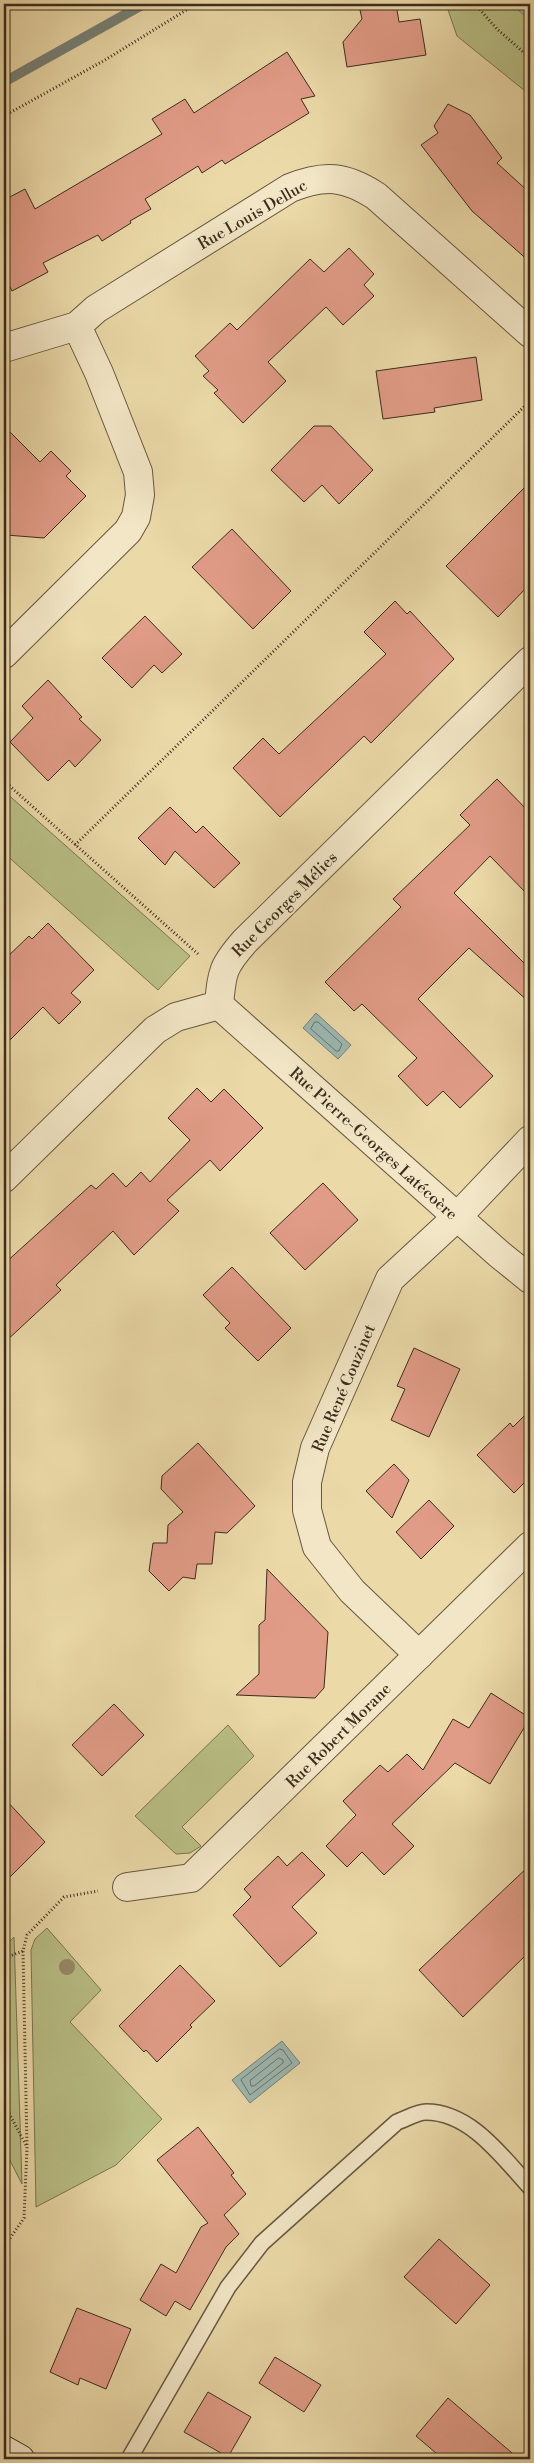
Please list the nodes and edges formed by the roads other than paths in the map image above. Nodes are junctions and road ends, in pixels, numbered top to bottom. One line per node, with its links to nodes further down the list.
1 (77, 326): 2 (street, Rue Louis Delluc); 3 (street, Rue Louis Delluc); 4 (street)
2 (530, 333)
3 (4, 348)
4 (4, 654)
5 (530, 661): 6 (street, Rue Georges Mélies)
6 (219, 1005): 8 (street); 9 (street, Rue Pierre-Georges Latécoère)
7 (530, 1140): 9 (street, Rue René Couzinet)
8 (4, 1178)
9 (457, 1217): 10 (street, Rue Pierre-Georges Latécoère); 12 (street, Rue René Couzinet)
10 (530, 1279)
11 (530, 1546): 12 (street, Rue Robert Morane)
12 (419, 1655): 13 (street, Rue Robert Morane)
13 (127, 1886)
14 (530, 2187): 17 (lane)
15 (4, 2450): 16 (street)
16 (20, 2459)
17 (129, 2459)

